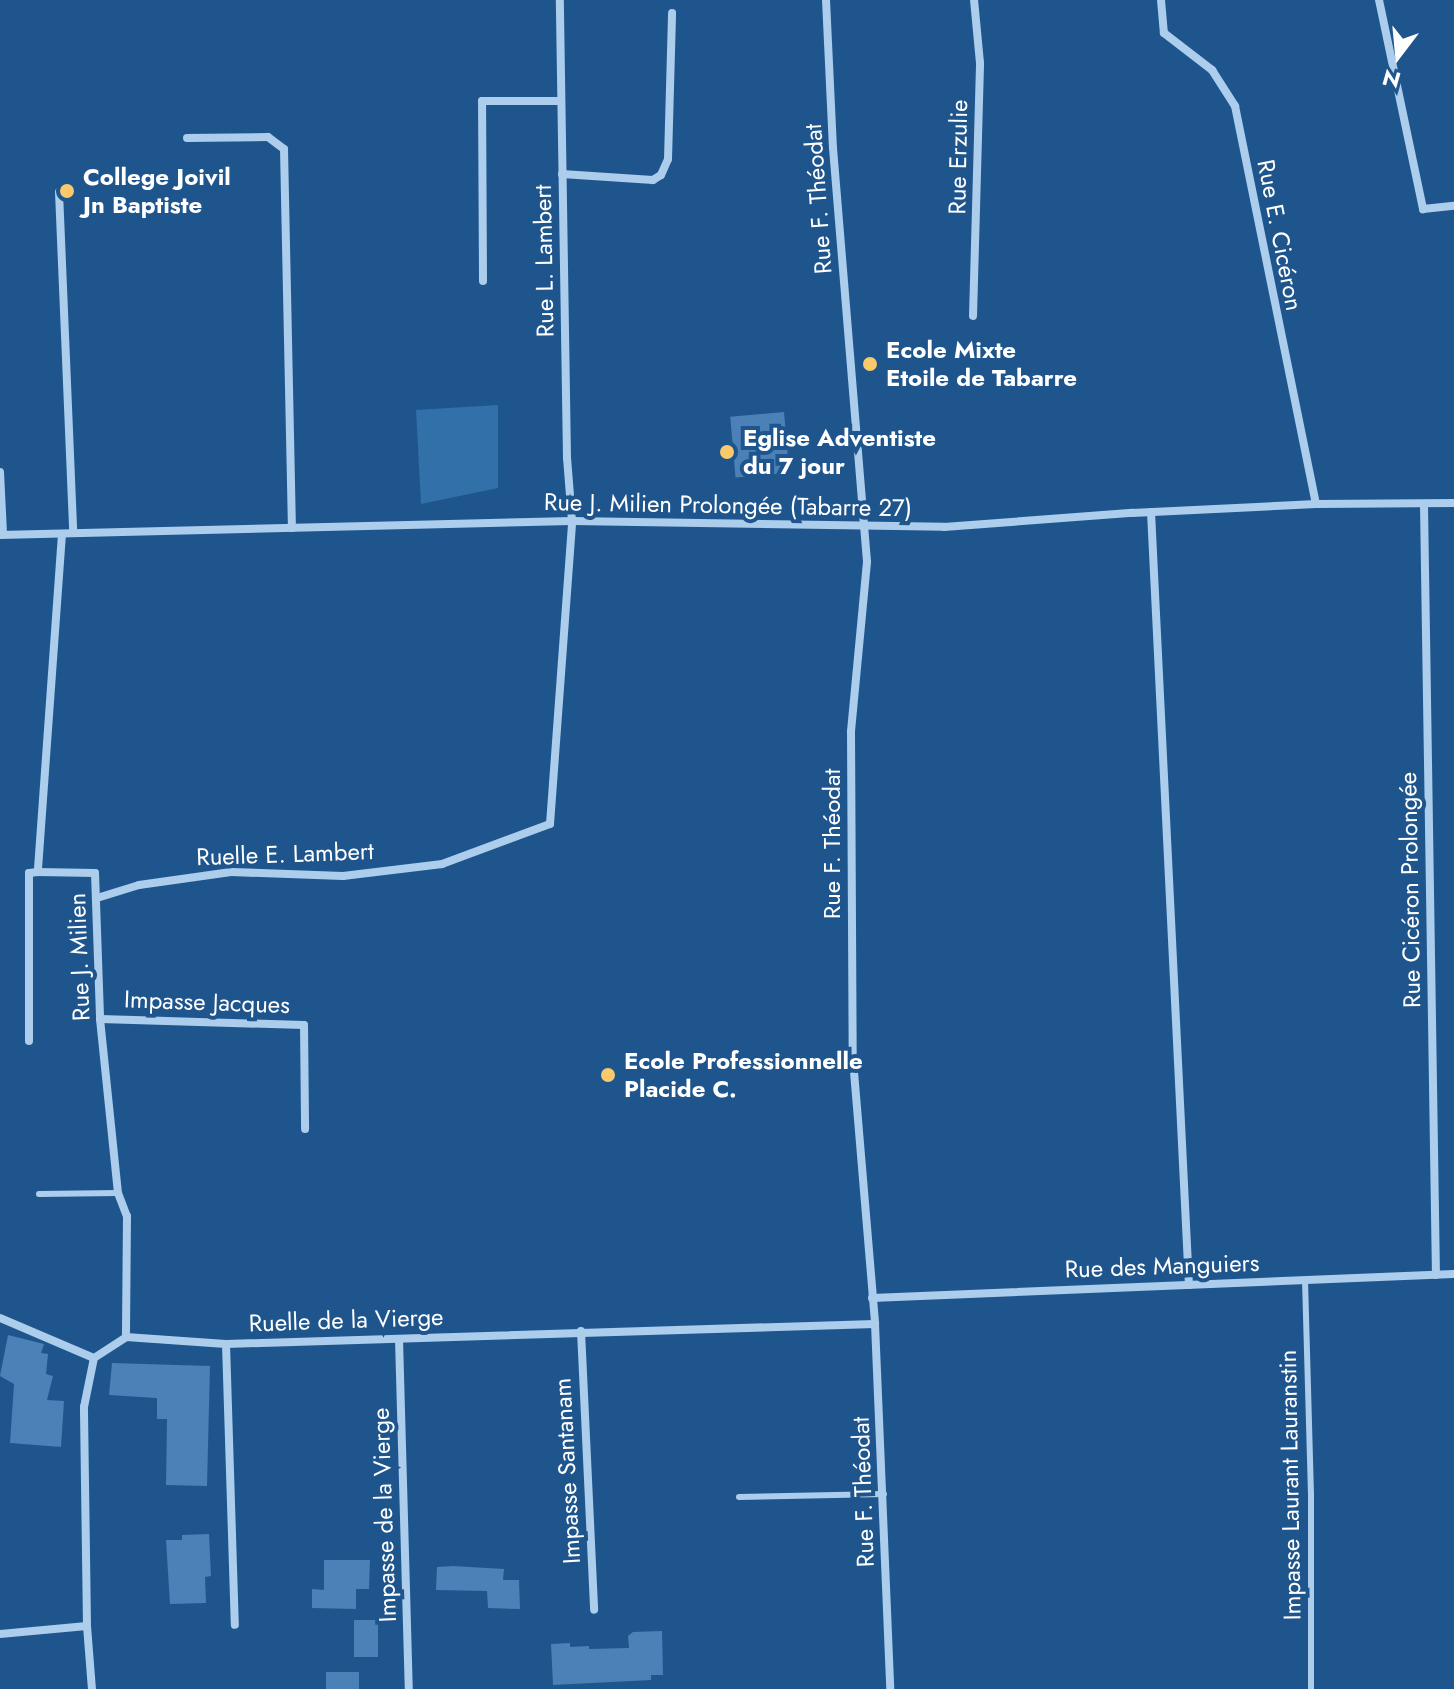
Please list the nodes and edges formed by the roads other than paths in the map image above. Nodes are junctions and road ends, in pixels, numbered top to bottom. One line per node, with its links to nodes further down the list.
1 (560, 0): 7 (street, Rue L. Lambert)
2 (826, 0): 21 (street, Rue F. Théodat)
3 (974, 0): 13 (street, Rue Erzulie)
4 (1161, 0): 16 (street, Rue E. Cicéron)
5 (1379, 0): 11 (street)
6 (672, 13): 9 (street)
7 (561, 101): 9 (street, Rue L. Lambert); 12 (street)
8 (187, 138): 20 (street)
9 (562, 174): 19 (street, Rue L. Lambert)
10 (59, 192): 22 (street)
11 (1454, 206)
12 (483, 281)
13 (973, 316)
14 (0, 472): 23 (street)
15 (1454, 503): 17 (street, Rue J. Milien Prolongée (Tabarre 27))
16 (1316, 504): 17 (street, Rue J. Milien Prolongée (Tabarre 27)); 18 (street, Rue J. Milien Prolongée (Tabarre 27))
17 (1424, 505): 33 (street, Rue Cicéron Prolongée)
18 (1151, 512): 21 (street, Rue J. Milien Prolongée (Tabarre 27)); 35 (street)
19 (572, 521): 20 (street, Rue J. Milien Prolongée (Tabarre 27)); 21 (street, Rue J. Milien Prolongée (Tabarre 27)); 26 (street, Ruelle E. Lambert)
20 (292, 528): 22 (street, Rue J. Milien Prolongée (Tabarre 27))
21 (865, 529): 36 (street, Rue F. Théodat)
22 (73, 533): 24 (street, Rue J. Milien Prolongée (Tabarre 27))
23 (2, 534): 24 (street, Rue J. Milien Prolongée (Tabarre 27))
24 (62, 534): 25 (street, Rue J. Milien)
25 (38, 872): 26 (street, Rue J. Milien); 28 (street)
26 (97, 898): 27 (street, Rue J. Milien)
27 (100, 1019): 29 (street, Impasse Jacques); 30 (street, Rue J. Milien)
28 (29, 1041)
29 (305, 1129)
30 (118, 1193): 31 (lane); 40 (street, Rue J. Milien)
31 (39, 1194)
32 (1454, 1274): 33 (street, Rue des Manguiers)
33 (1436, 1275): 34 (street, Rue des Manguiers)
34 (1305, 1280): 35 (street, Rue des Manguiers); 53 (lane, Impasse Laurant Lauranstin)
35 (1189, 1285): 36 (street, Rue des Manguiers)
36 (872, 1298): 38 (street, Rue F. Théodat)
37 (0, 1318): 43 (street)
38 (875, 1324): 39 (street, Ruelle de la Vierge); 44 (street, Rue F. Théodat)
39 (581, 1331): 41 (street, Ruelle de la Vierge); 46 (street, Impasse Santanam)
40 (126, 1337): 42 (street, Ruelle de la Vierge); 43 (street)
41 (399, 1339): 42 (street, Ruelle de la Vierge); 51 (street, Impasse de la Vierge)
42 (226, 1344): 47 (street)
43 (94, 1358): 48 (street)
44 (884, 1494): 45 (lane); 52 (street, Rue F. Théodat)
45 (739, 1497)
46 (594, 1610)
47 (235, 1625)
48 (87, 1626): 49 (street); 50 (street)
49 (0, 1634)
50 (92, 1689)
51 (409, 1689)
52 (890, 1689)
53 (1311, 1689)

